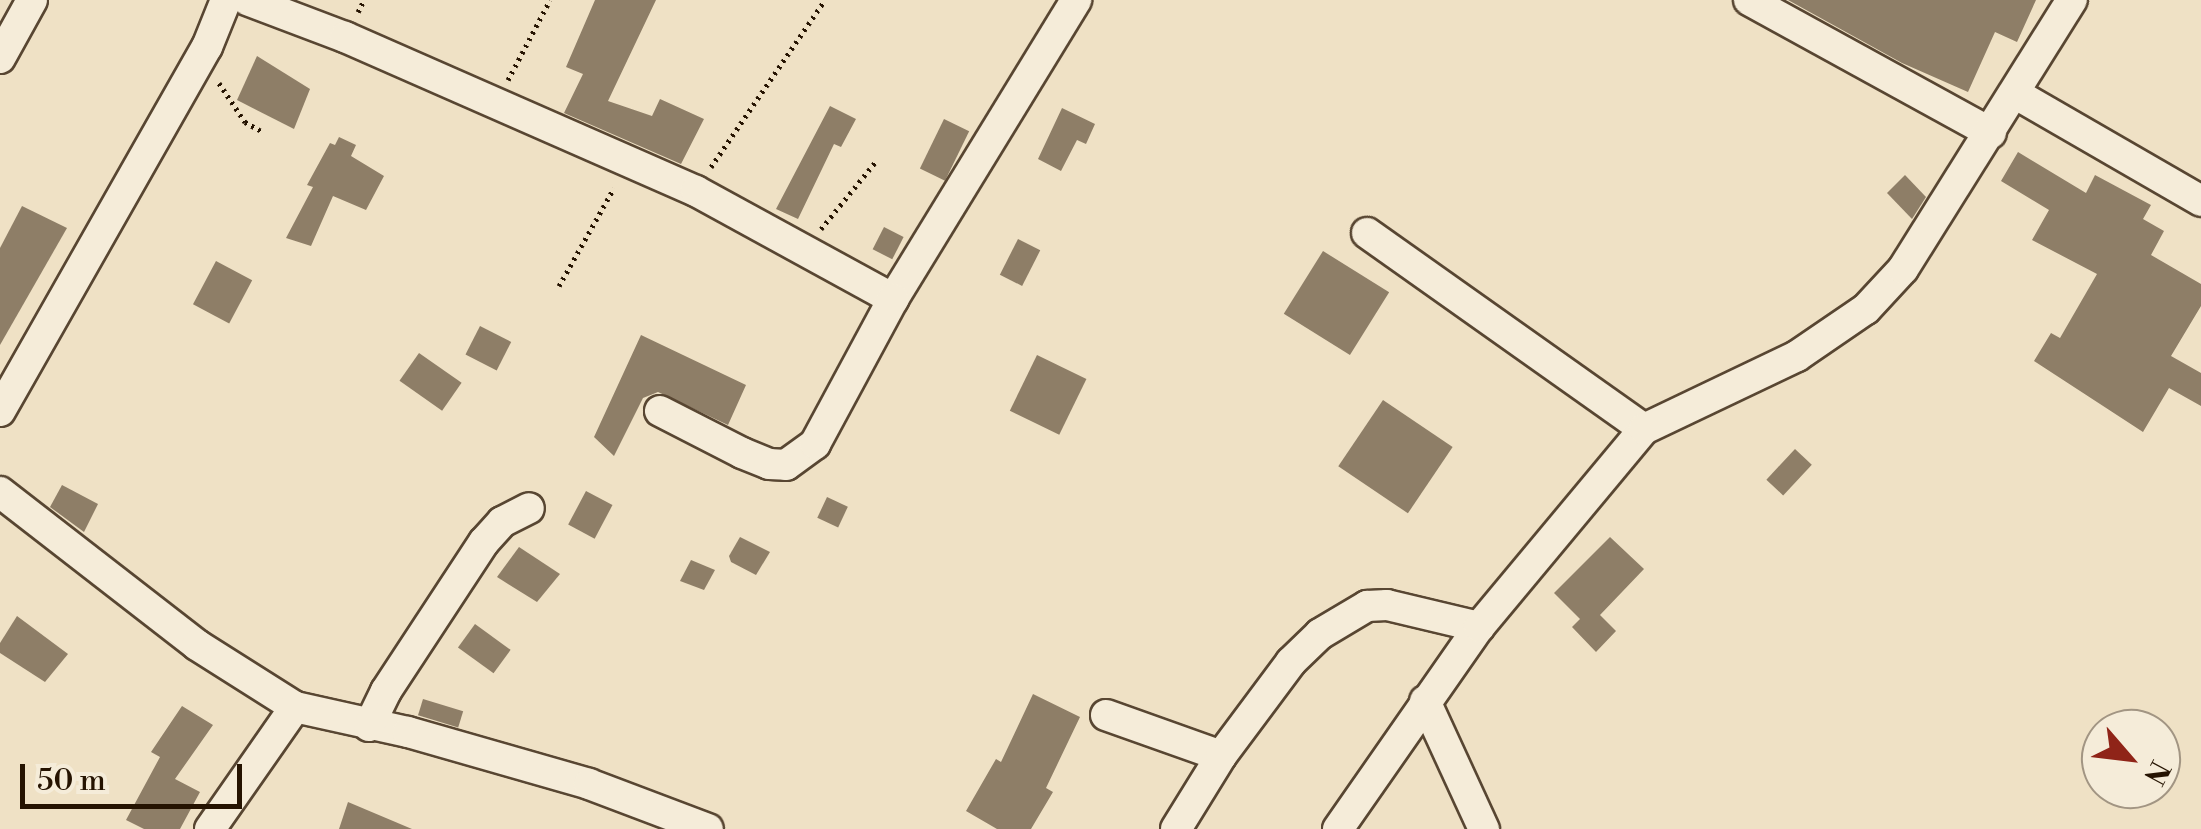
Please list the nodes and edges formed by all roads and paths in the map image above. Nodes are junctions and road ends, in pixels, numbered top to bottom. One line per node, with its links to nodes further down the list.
1 (32, 0): 10 (street)
2 (226, 0): 9 (street)
3 (246, 0): 12 (street)
4 (550, 0): 12 (path)
5 (825, 0): 17 (path)
6 (1076, 0): 22 (street)
7 (1750, 0): 14 (street)
8 (2072, 0): 11 (street)
9 (207, 46): 13 (path); 24 (street)
10 (0, 58)
11 (2016, 94): 14 (street); 18 (street)
12 (495, 105): 16 (street)
13 (263, 132)
14 (1990, 132): 25 (street)
15 (877, 160): 20 (path)
16 (628, 164): 17 (street); 21 (path)
17 (696, 191): 20 (street)
18 (2201, 201)
19 (1367, 233): 25 (street)
20 (803, 251): 22 (street)
21 (558, 286)
22 (893, 299): 23 (street)
23 (660, 410)
24 (0, 411)
25 (1644, 429): 28 (street)
26 (0, 492): 30 (street)
27 (530, 508): 32 (street)
28 (1480, 627): 29 (street); 33 (street)
29 (1424, 701): 37 (street); 38 (street)
30 (295, 707): 32 (street); 34 (street)
31 (1106, 715): 33 (street)
32 (369, 726): 35 (street)
33 (1221, 756): 36 (street)
34 (210, 829)
35 (708, 829)
36 (1176, 829)
37 (1338, 829)
38 (1484, 829)

